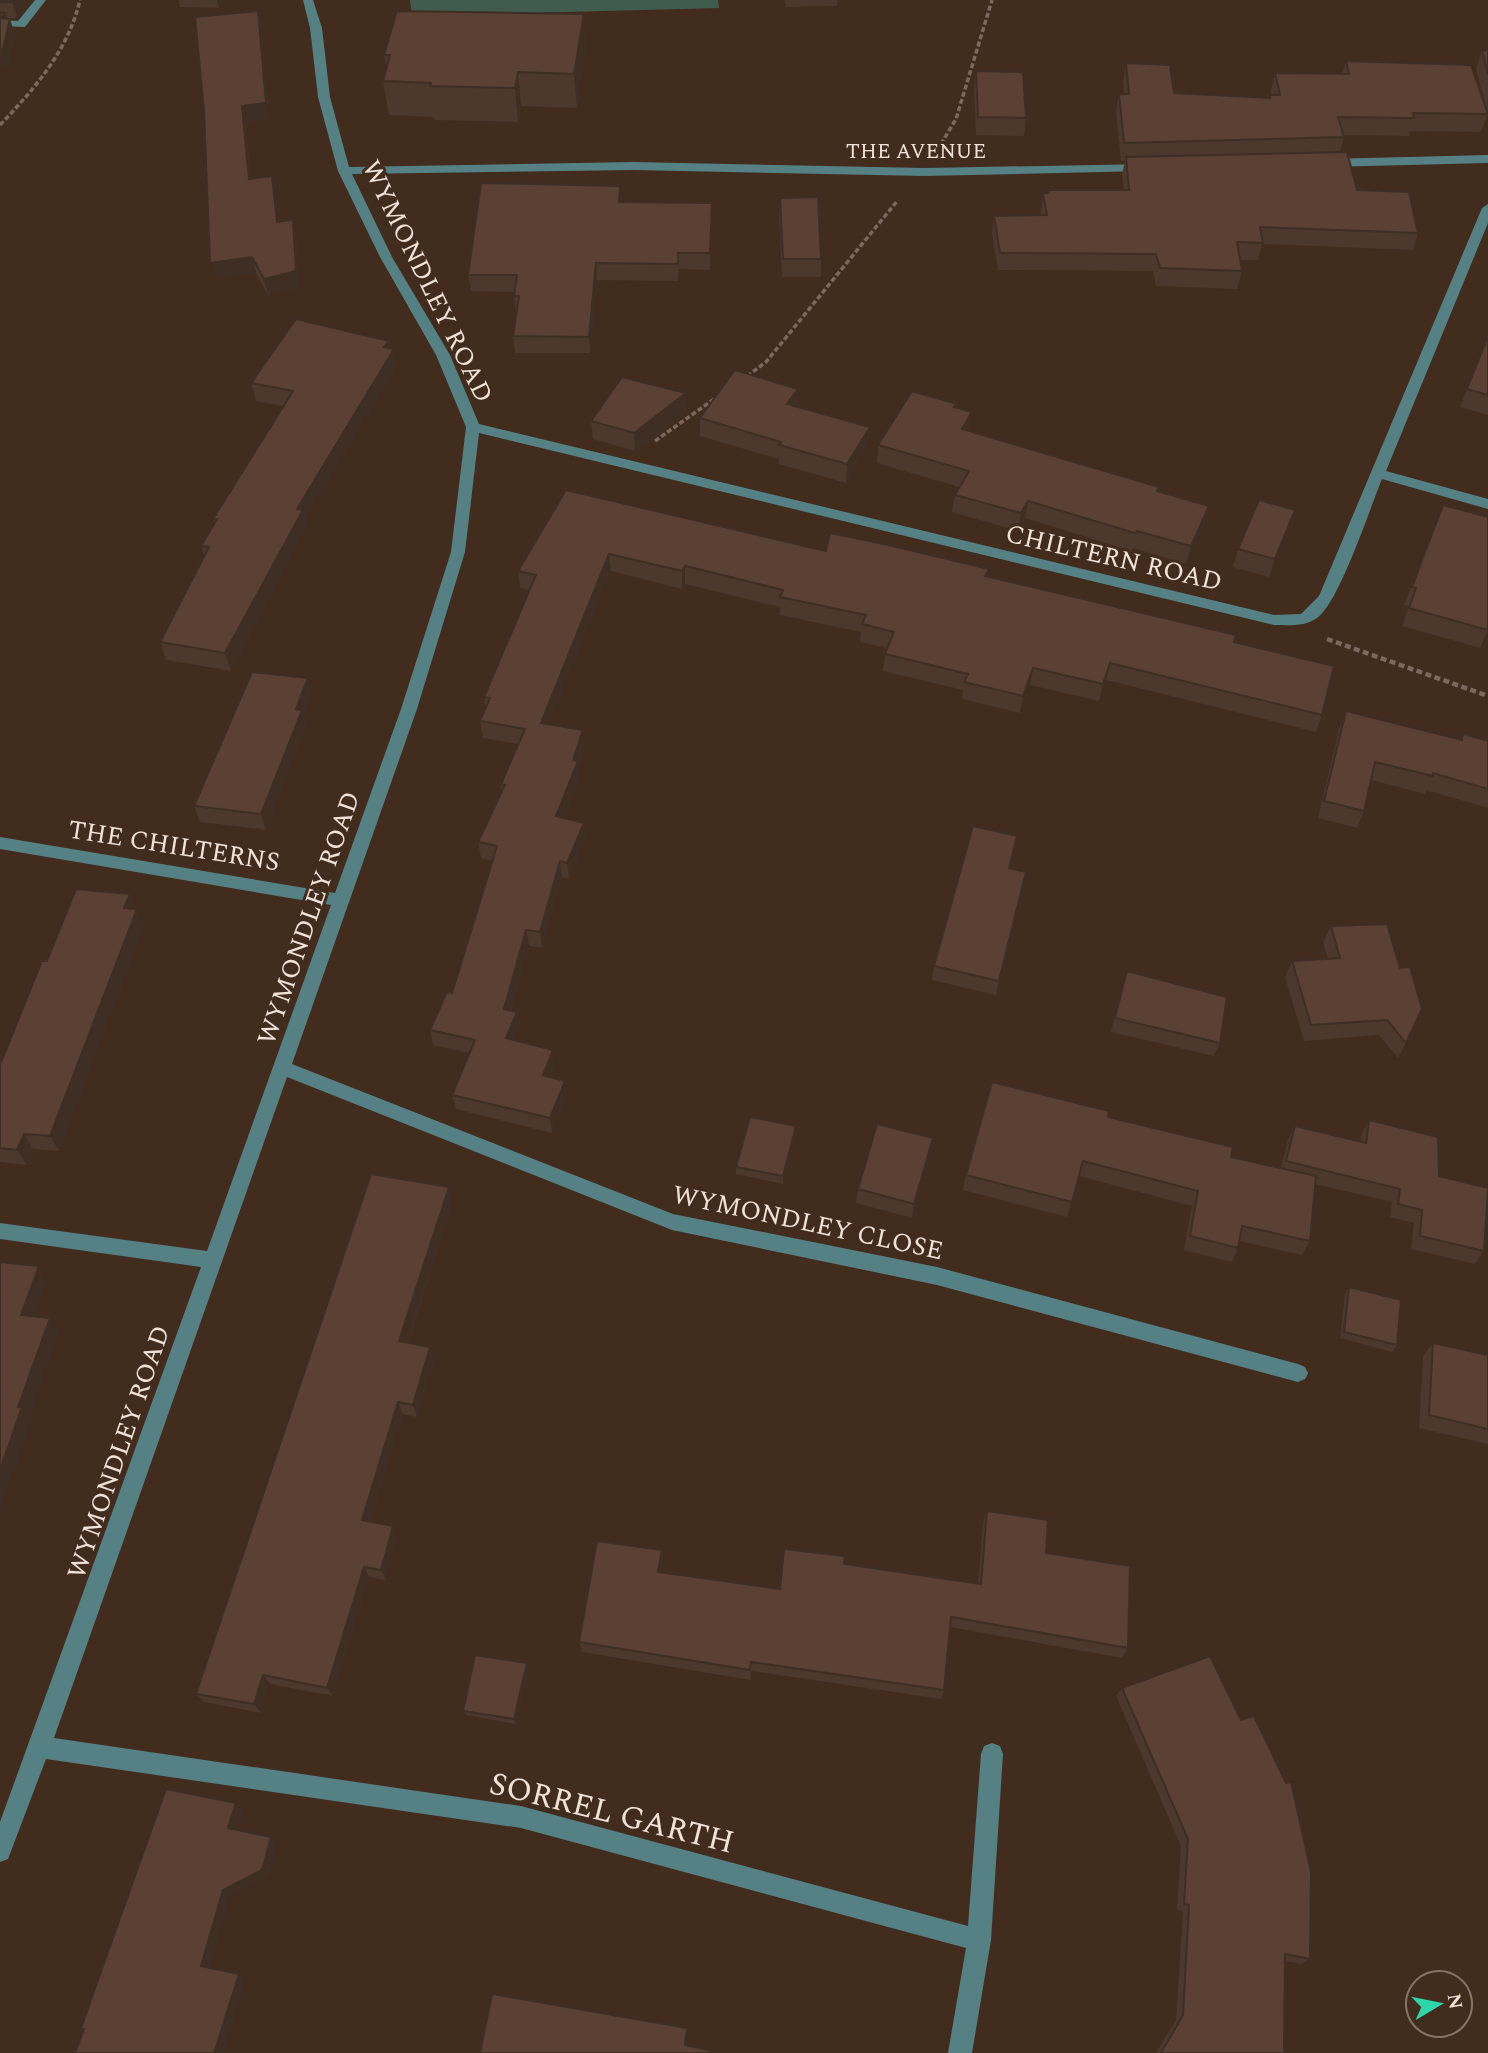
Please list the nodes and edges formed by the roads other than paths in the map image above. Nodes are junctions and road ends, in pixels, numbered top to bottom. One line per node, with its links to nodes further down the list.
1 (41, 0): 3 (street)
2 (309, 0): 7 (street, WYMONDLEY ROAD)
3 (0, 23)
4 (1488, 159): 5 (street)
5 (1310, 163)
6 (1158, 166): 7 (street, THE AVENUE)
7 (344, 171): 9 (street, WYMONDLEY ROAD)
8 (1488, 208): 10 (street)
9 (472, 427): 10 (street, CHILTERN ROAD); 13 (street, WYMONDLEY ROAD)
10 (1377, 473): 11 (street)
11 (1488, 504)
12 (0, 843): 13 (street, THE CHILTERNS)
13 (340, 900): 14 (street, WYMONDLEY ROAD)
14 (281, 1067): 16 (street, WYMONDLEY ROAD); 17 (street, WYMONDLEY CLOSE)
15 (0, 1231): 16 (street)
16 (211, 1260): 18 (street, WYMONDLEY ROAD)
17 (1298, 1373)
18 (40, 1746): 20 (street, WYMONDLEY ROAD); 21 (street, SORREL GARTH)
19 (992, 1754): 21 (street)
20 (0, 1851)
21 (979, 1940): 22 (street)
22 (960, 2053)

